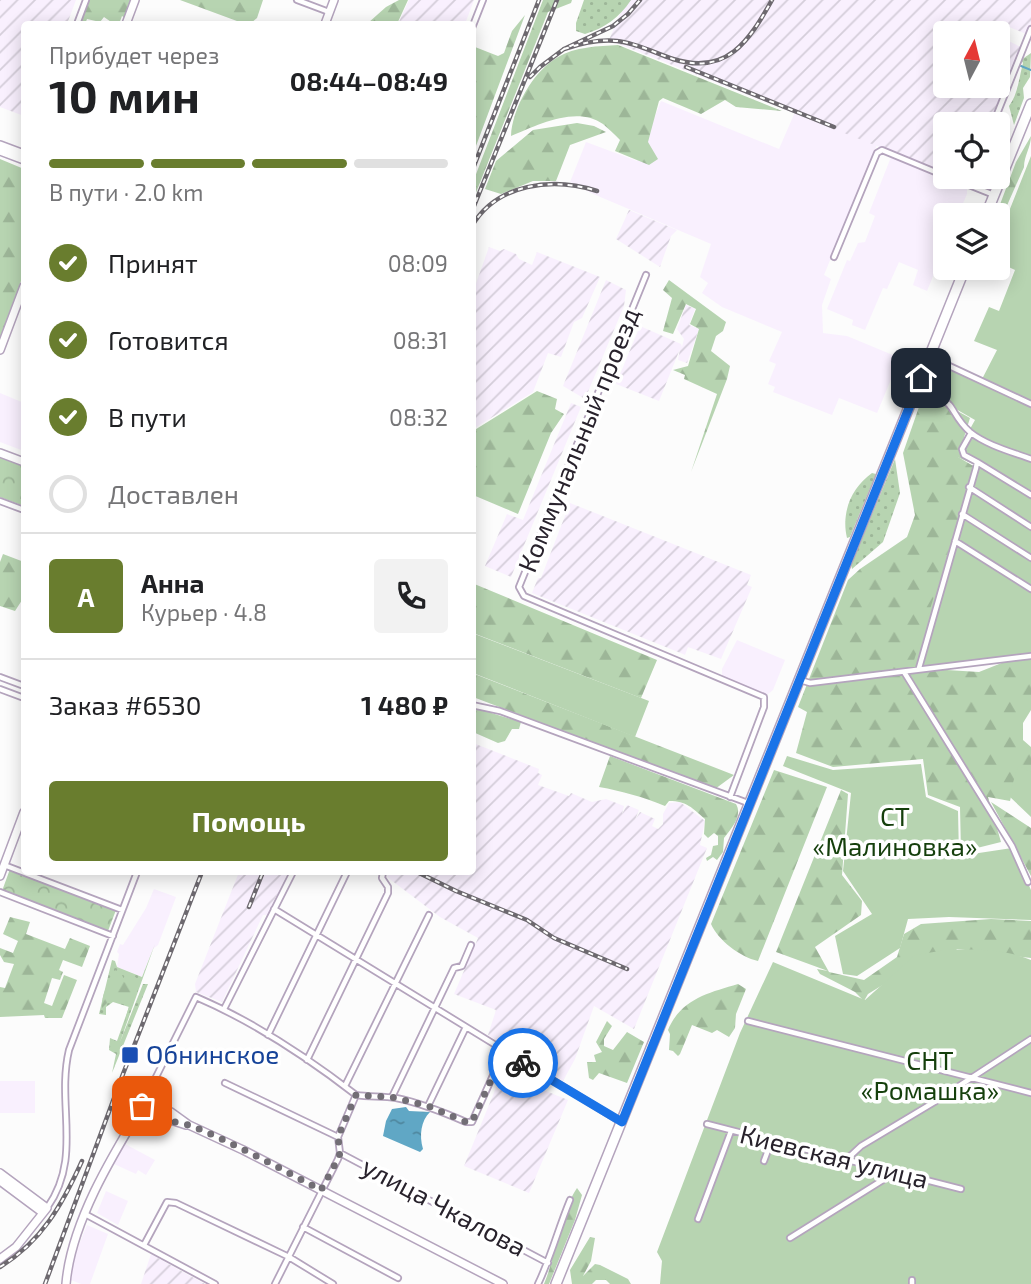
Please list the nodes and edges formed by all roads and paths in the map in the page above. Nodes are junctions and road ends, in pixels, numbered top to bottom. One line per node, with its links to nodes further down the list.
1 (86, 0): 7 (street)
2 (135, 0): 8 (main road)
3 (297, 0): 6 (street)
4 (334, 0): 6 (main road)
5 (484, 0): 10 (street)
6 (330, 12): 9 (main road)
7 (78, 21)
8 (127, 21)
9 (326, 21)
10 (475, 21)
11 (1031, 29): 13 (street)
12 (1031, 104): 20 (highway)
13 (998, 112)
14 (0, 145): 16 (main road)
15 (0, 150): 17 (main road)
16 (21, 156)
17 (21, 157)
18 (933, 171): 22 (street)
19 (979, 189): 20 (street)
20 (995, 195): 21 (highway)
21 (991, 203)
22 (834, 257)
23 (646, 275): 53 (street, Коммунальный проезд)
24 (960, 280): 27 (highway)
25 (21, 294): 26 (main road)
26 (0, 350)
27 (930, 357): 28 (highway); 29 (street)
28 (913, 399): 30 (street); 48 (highway)
29 (1031, 404)
30 (971, 433): 32 (street); 34 (street)
31 (0, 453): 33 (main road)
32 (1031, 459)
33 (21, 462)
34 (977, 462): 35 (street); 36 (street)
35 (969, 487): 39 (street); 40 (street)
36 (1031, 495)
37 (0, 501): 38 (street)
38 (21, 509)
39 (962, 514): 41 (street); 42 (street)
40 (1031, 527)
41 (955, 541): 43 (street); 45 (street)
42 (1031, 558)
43 (1031, 589)
44 (1031, 656): 45 (street)
45 (919, 668): 46 (street)
46 (904, 672): 48 (street); 64 (street)
47 (0, 677): 49 (street)
48 (799, 680): 54 (highway)
49 (21, 685)
50 (0, 689): 51 (street)
51 (21, 697)
52 (476, 706): 53 (street)
53 (730, 797): 54 (street)
54 (750, 803): 90 (highway)
55 (21, 820): 56 (main road)
56 (4, 865): 57 (street); 63 (main road)
57 (21, 872)
58 (30, 875): 67 (street)
59 (136, 875): 67 (street)
60 (291, 875): 66 (street)
61 (346, 875): 69 (street)
62 (382, 875): 72 (street)
63 (0, 876)
64 (1028, 882)
65 (0, 892): 70 (street)
66 (274, 909): 69 (street); 74 (street)
67 (122, 911): 70 (street)
68 (429, 915): 73 (street)
69 (316, 934): 72 (street); 78 (street)
70 (113, 936): 104 (street)
71 (471, 945): 75 (street)
72 (357, 959): 73 (street); 81 (street)
73 (396, 983): 75 (street); 84 (street)
74 (224, 1009): 78 (street); 88 (street)
75 (436, 1009): 77 (street); 87 (street)
76 (748, 1021): 82 (street)
77 (466, 1027): 80 (street); 89 (street)
78 (268, 1035): 81 (street)
79 (1031, 1039): 82 (street)
80 (504, 1051): 89 (street); 90 (street)
81 (307, 1060): 84 (street)
82 (972, 1077): 85 (street); 96 (street)
83 (225, 1083): 93 (street, улица Чкалова)
84 (345, 1086): 86 (street)
85 (1031, 1093)
86 (356, 1095): 87 (street); 93 (street)
87 (391, 1097): 89 (street)
88 (144, 1106): 102 (main road); 105 (main road)
89 (428, 1106)
90 (622, 1122): 120 (highway)
91 (707, 1124): 92 (street, Киевская улица)
92 (732, 1131): 94 (street, Киевская улица); 106 (street)
93 (338, 1137): 95 (street)
94 (771, 1142): 96 (street, Киевская улица); 97 (street)
95 (340, 1153): 102 (street); 112 (street, улица Чкалова)
96 (845, 1160): 99 (street, Киевская улица)
97 (764, 1161)
98 (0, 1173): 104 (main road)
99 (894, 1173): 101 (street, Киевская улица); 108 (street)
100 (0, 1181): 104 (main road)
101 (961, 1189)
102 (321, 1190): 107 (street); 118 (main road)
103 (570, 1200): 112 (street)
104 (45, 1210): 111 (main road)
105 (85, 1214): 109 (street); 114 (main road)
106 (698, 1219)
107 (303, 1227): 110 (street); 113 (street)
108 (790, 1238)
109 (144, 1245): 110 (street); 115 (street)
110 (289, 1257): 116 (street); 117 (street)
111 (0, 1259)
112 (548, 1263): 119 (street)
113 (398, 1278)
114 (66, 1284)
115 (215, 1284)
116 (275, 1284)
117 (333, 1284)
118 (503, 1284)
119 (538, 1284)
120 (556, 1284)

